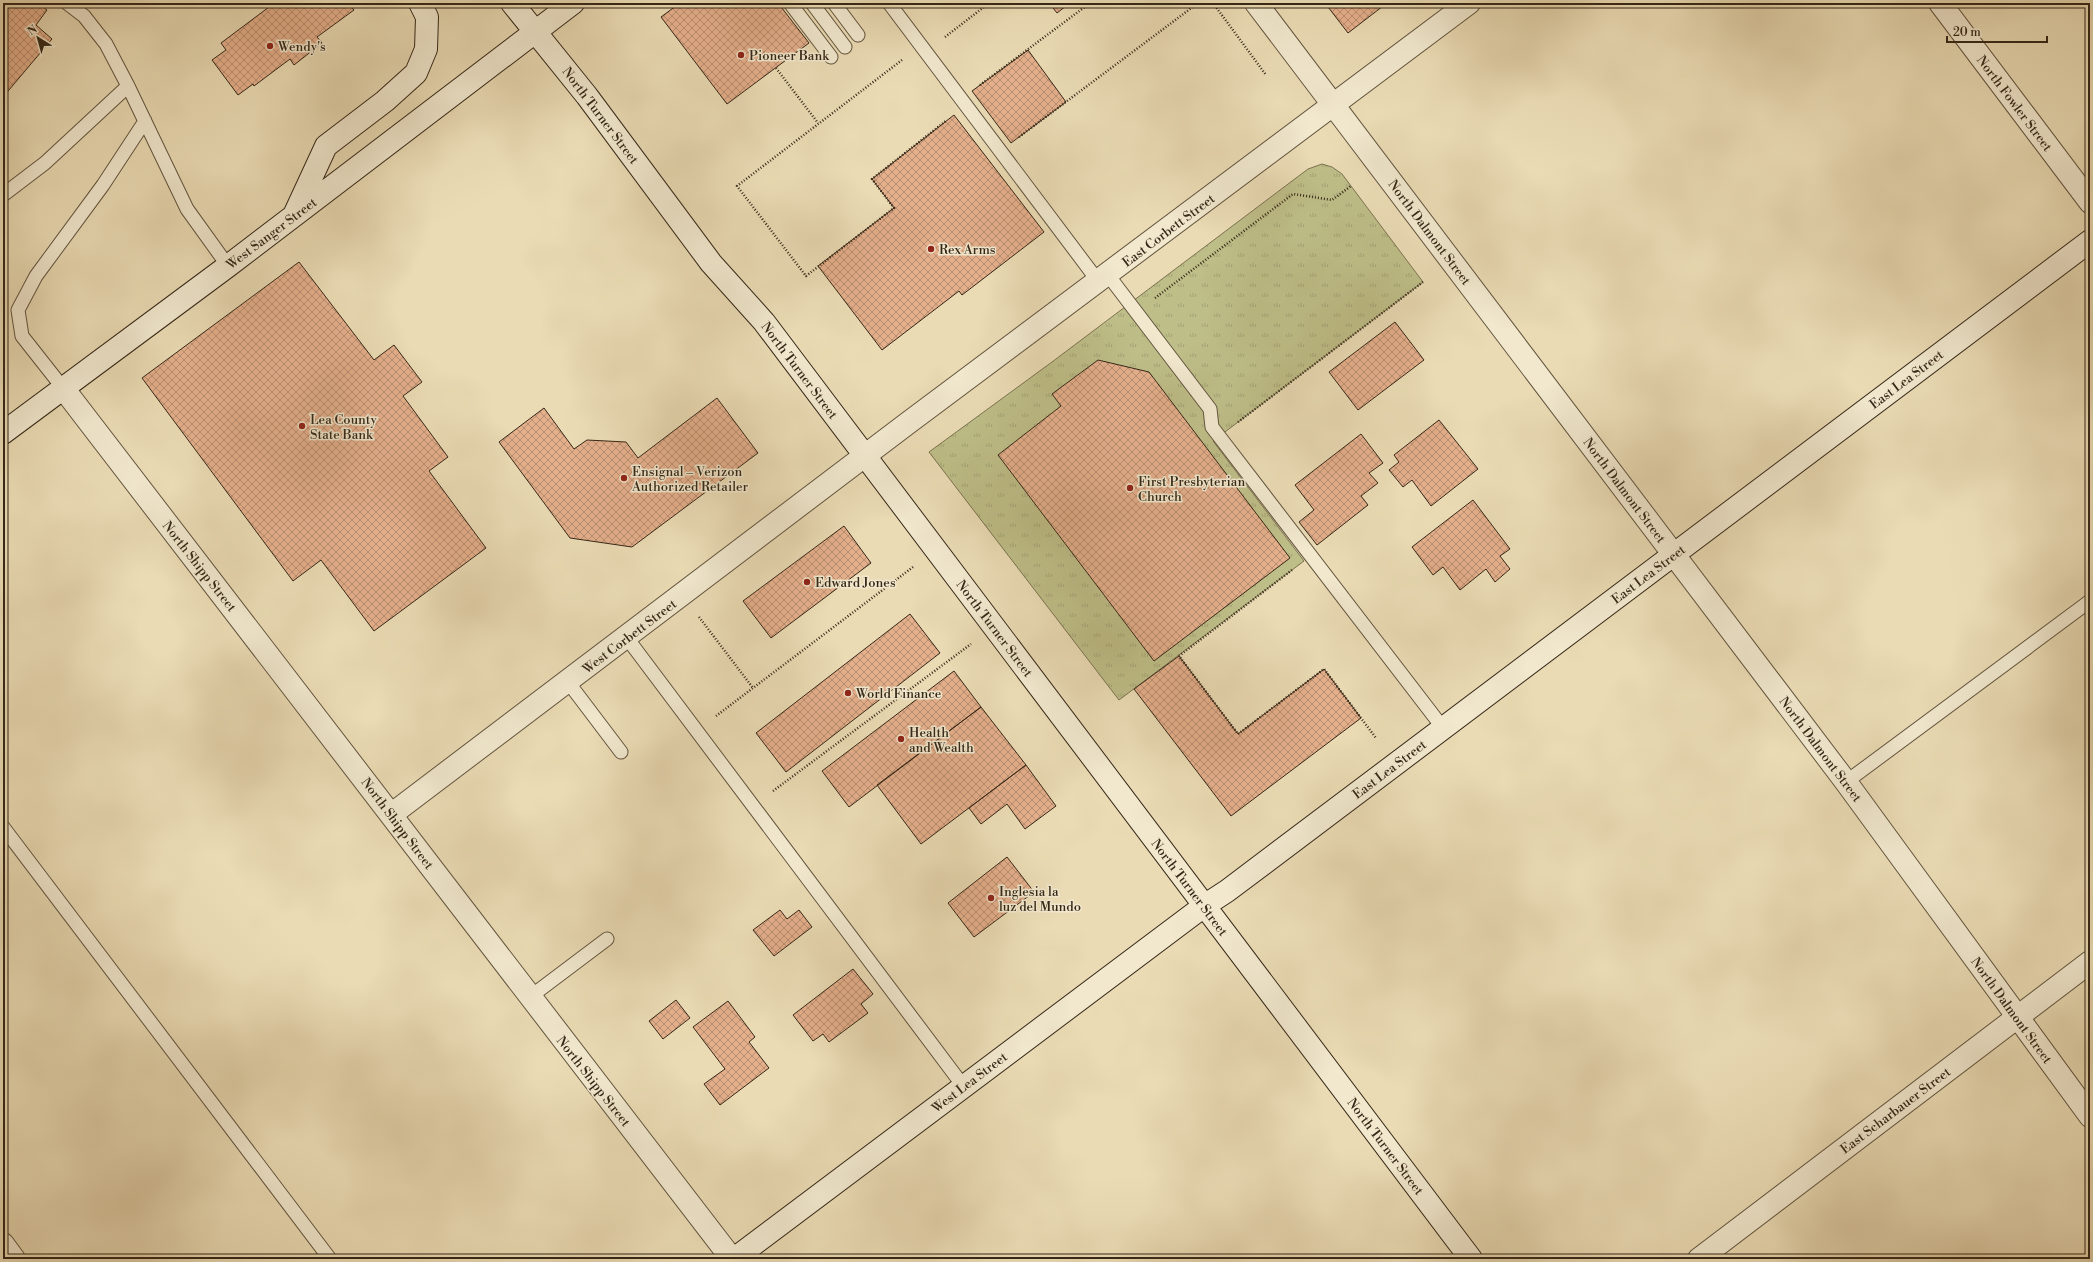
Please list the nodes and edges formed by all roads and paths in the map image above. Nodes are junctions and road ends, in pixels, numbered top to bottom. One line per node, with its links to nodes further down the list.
1 (67, 3): 24 (lane)
2 (420, 3): 34 (street)
3 (512, 3): 16 (street, North Turner Street)
4 (573, 3): 16 (street, West Sanger Street)
5 (790, 3): 20 (lane)
6 (812, 3): 19 (lane)
7 (834, 3): 17 (lane)
8 (889, 3): 30 (lane)
9 (989, 3): 18 (path)
10 (1090, 3): 25 (path)
11 (1198, 3): 30 (path)
12 (1213, 3): 23 (path)
13 (1256, 3): 26 (street, North Dalmont Street)
14 (1469, 3): 26 (street, East Corbett Street)
15 (1940, 3): 33 (street, North Fowler Street)
16 (537, 31): 34 (street, West Sanger Street); 43 (street, North Turner Street)
17 (858, 35)
18 (942, 39)
19 (845, 47)
20 (831, 57)
21 (902, 59): 29 (path)
22 (776, 68): 29 (path)
23 (1266, 75)
24 (128, 86): 28 (lane); 32 (lane)
25 (978, 86)
26 (1334, 105): 37 (street, East Corbett Street); 45 (street, North Dalmont Street)
27 (948, 120): 29 (path)
28 (145, 121): 36 (lane); 40 (lane)
29 (818, 123)
30 (1000, 151): 37 (lane)
31 (1351, 186): 39 (path)
32 (3, 195)
33 (2090, 202)
34 (293, 216): 36 (street, West Sanger Street)
35 (2090, 241): 45 (street, East Lea Street)
36 (228, 266): 40 (street, West Sanger Street)
37 (1103, 278): 39 (lane); 43 (street, East Corbett Street)
38 (1423, 282): 42 (path)
39 (1136, 312): 42 (lane)
40 (63, 388): 41 (street, West Sanger Street); 59 (street, North Shipp Street)
41 (3, 433)
42 (1218, 437): 53 (lane)
43 (865, 456): 44 (street, North Turner Street); 47 (street, West Corbett Street)
44 (936, 550): 49 (street, North Turner Street); 52 (path)
45 (1674, 554): 53 (street, East Lea Street); 57 (street, North Dalmont Street)
46 (1298, 565): 55 (path)
47 (682, 596): 50 (street, West Corbett Street); 52 (path)
48 (2090, 601): 57 (lane)
49 (994, 627): 58 (path); 61 (street, North Turner Street)
50 (627, 638): 51 (street, West Corbett Street); 54 (lane)
51 (568, 682): 56 (lane); 59 (street, West Corbett Street)
52 (753, 688): 54 (path)
53 (1443, 728): 61 (street, East Lea Street)
54 (697, 731): 58 (lane)
55 (1376, 738)
56 (621, 752)
57 (1846, 782): 65 (street, North Dalmont Street)
58 (753, 806): 66 (lane)
59 (392, 814): 64 (street, North Shipp Street)
60 (3, 827): 70 (lane)
61 (1204, 906): 66 (street, West Lea Street); 72 (street, North Turner Street)
62 (607, 939): 64 (lane)
63 (2090, 962): 65 (street, East Scharbauer Street)
64 (530, 997): 71 (street, North Shipp Street)
65 (2016, 1018): 67 (street, North Dalmont Street); 73 (street, East Scharbauer Street)
66 (964, 1087): 71 (street, West Lea Street)
67 (2090, 1116)
68 (3, 1244): 69 (street)
69 (14, 1259)
70 (330, 1259)
71 (733, 1259)
72 (1471, 1259)
73 (1699, 1259)

